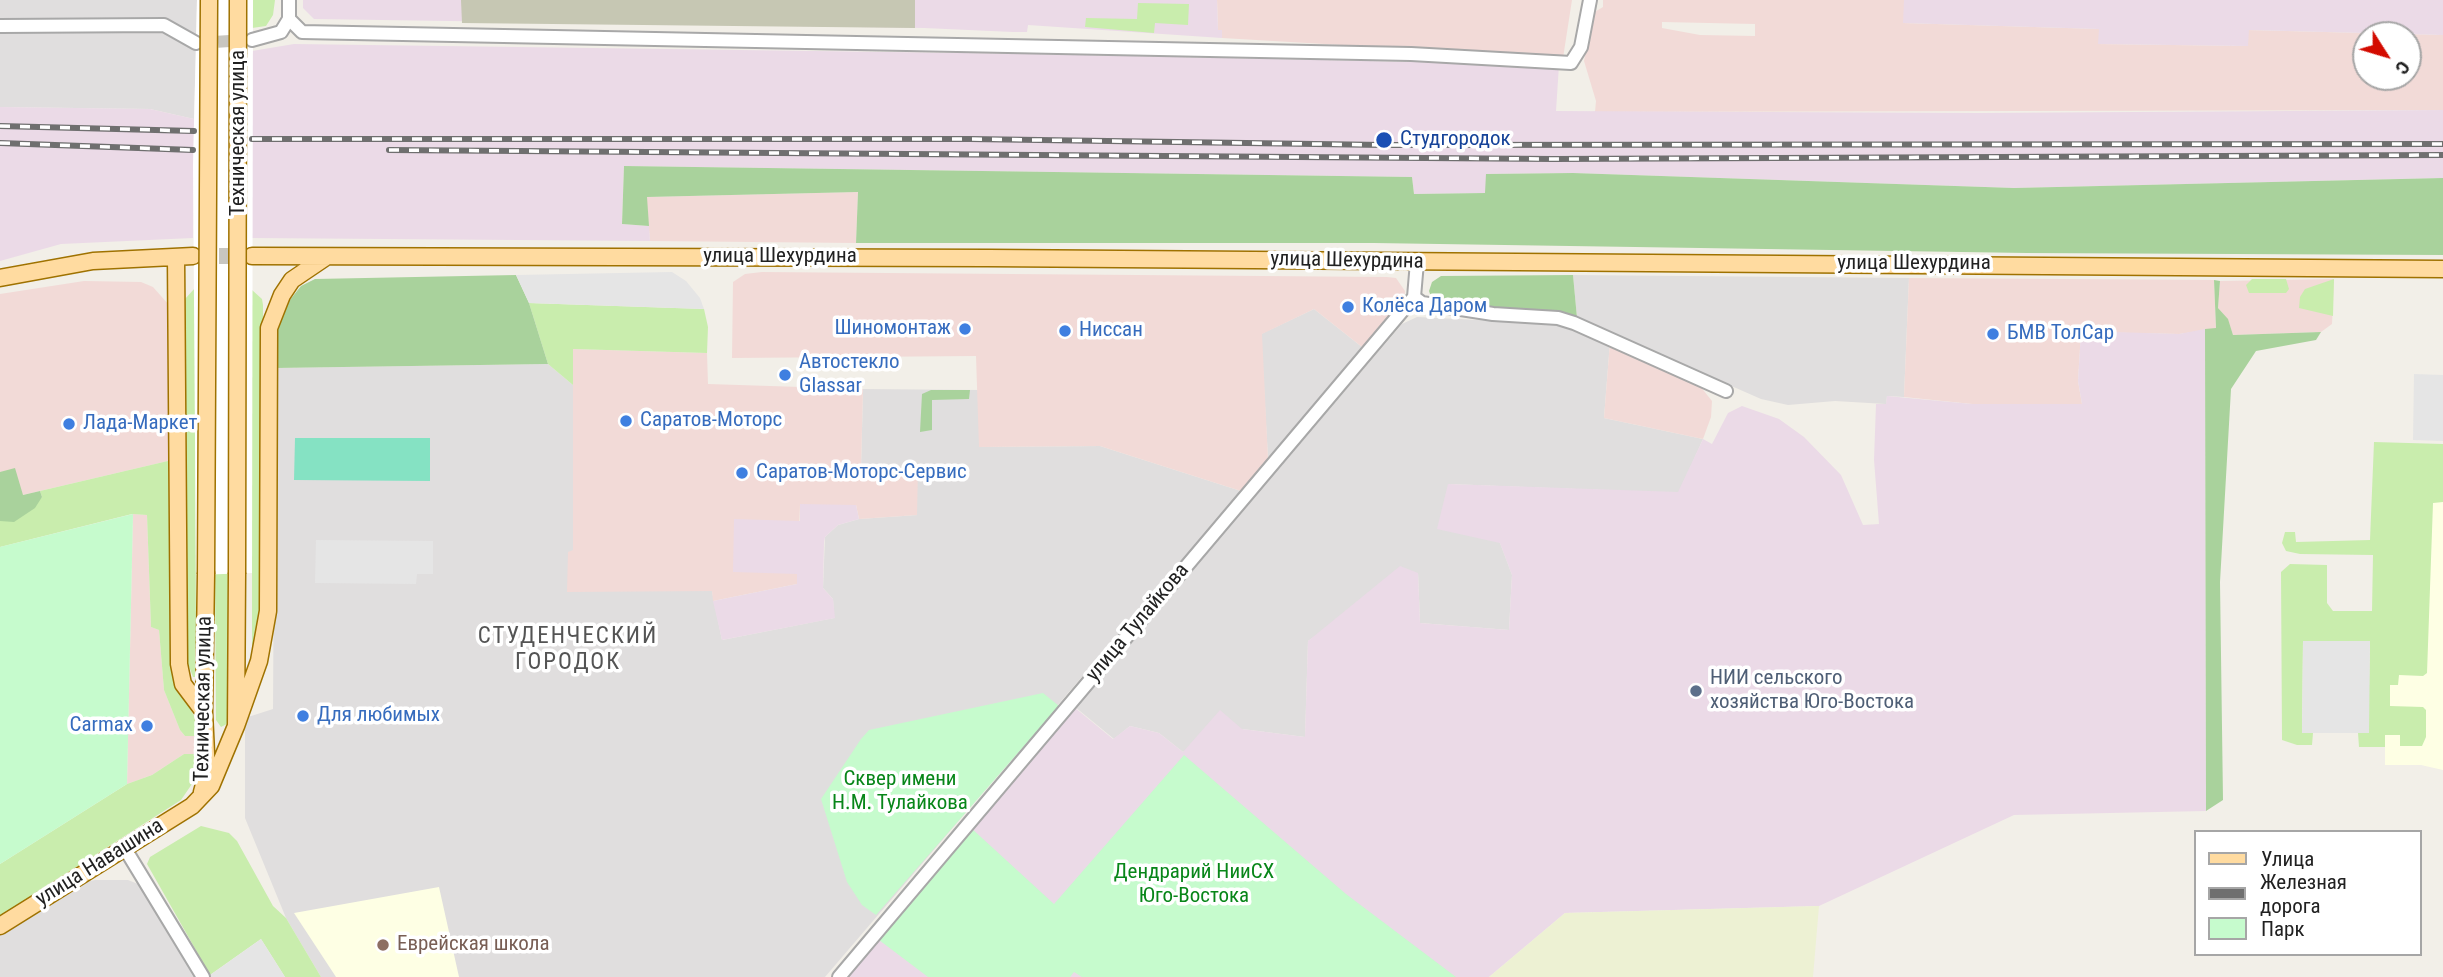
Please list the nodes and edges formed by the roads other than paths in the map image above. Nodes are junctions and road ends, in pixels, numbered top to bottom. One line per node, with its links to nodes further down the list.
1 (209, 0): 18 (main road, Техническая улица, bridge)
2 (239, 0): 19 (main road, Техническая улица, bridge)
3 (289, 0): 5 (street)
4 (1590, 0): 5 (street)
5 (289, 19): 7 (street)
6 (0, 26): 8 (street)
7 (252, 40)
8 (196, 43)
9 (194, 256): 12 (main road)
10 (252, 256): 11 (main road, улица Шехурдина)
11 (330, 256): 13 (main road, улица Шехурдина); 19 (main road)
12 (176, 257): 15 (main road); 18 (main road)
13 (1417, 262): 14 (main road, улица Шехурдина); 16 (street)
14 (2443, 269)
15 (0, 278)
16 (1414, 297): 17 (street); 24 (street, улица Тулайкова)
17 (1726, 391)
18 (204, 719): 19 (street); 20 (main road, Техническая улица)
19 (235, 729): 20 (main road, Техническая улица)
20 (200, 799): 21 (main road, улица Навашина)
21 (124, 847): 22 (main road, улица Навашина); 23 (street)
22 (0, 926)
23 (203, 977)
24 (839, 977)

